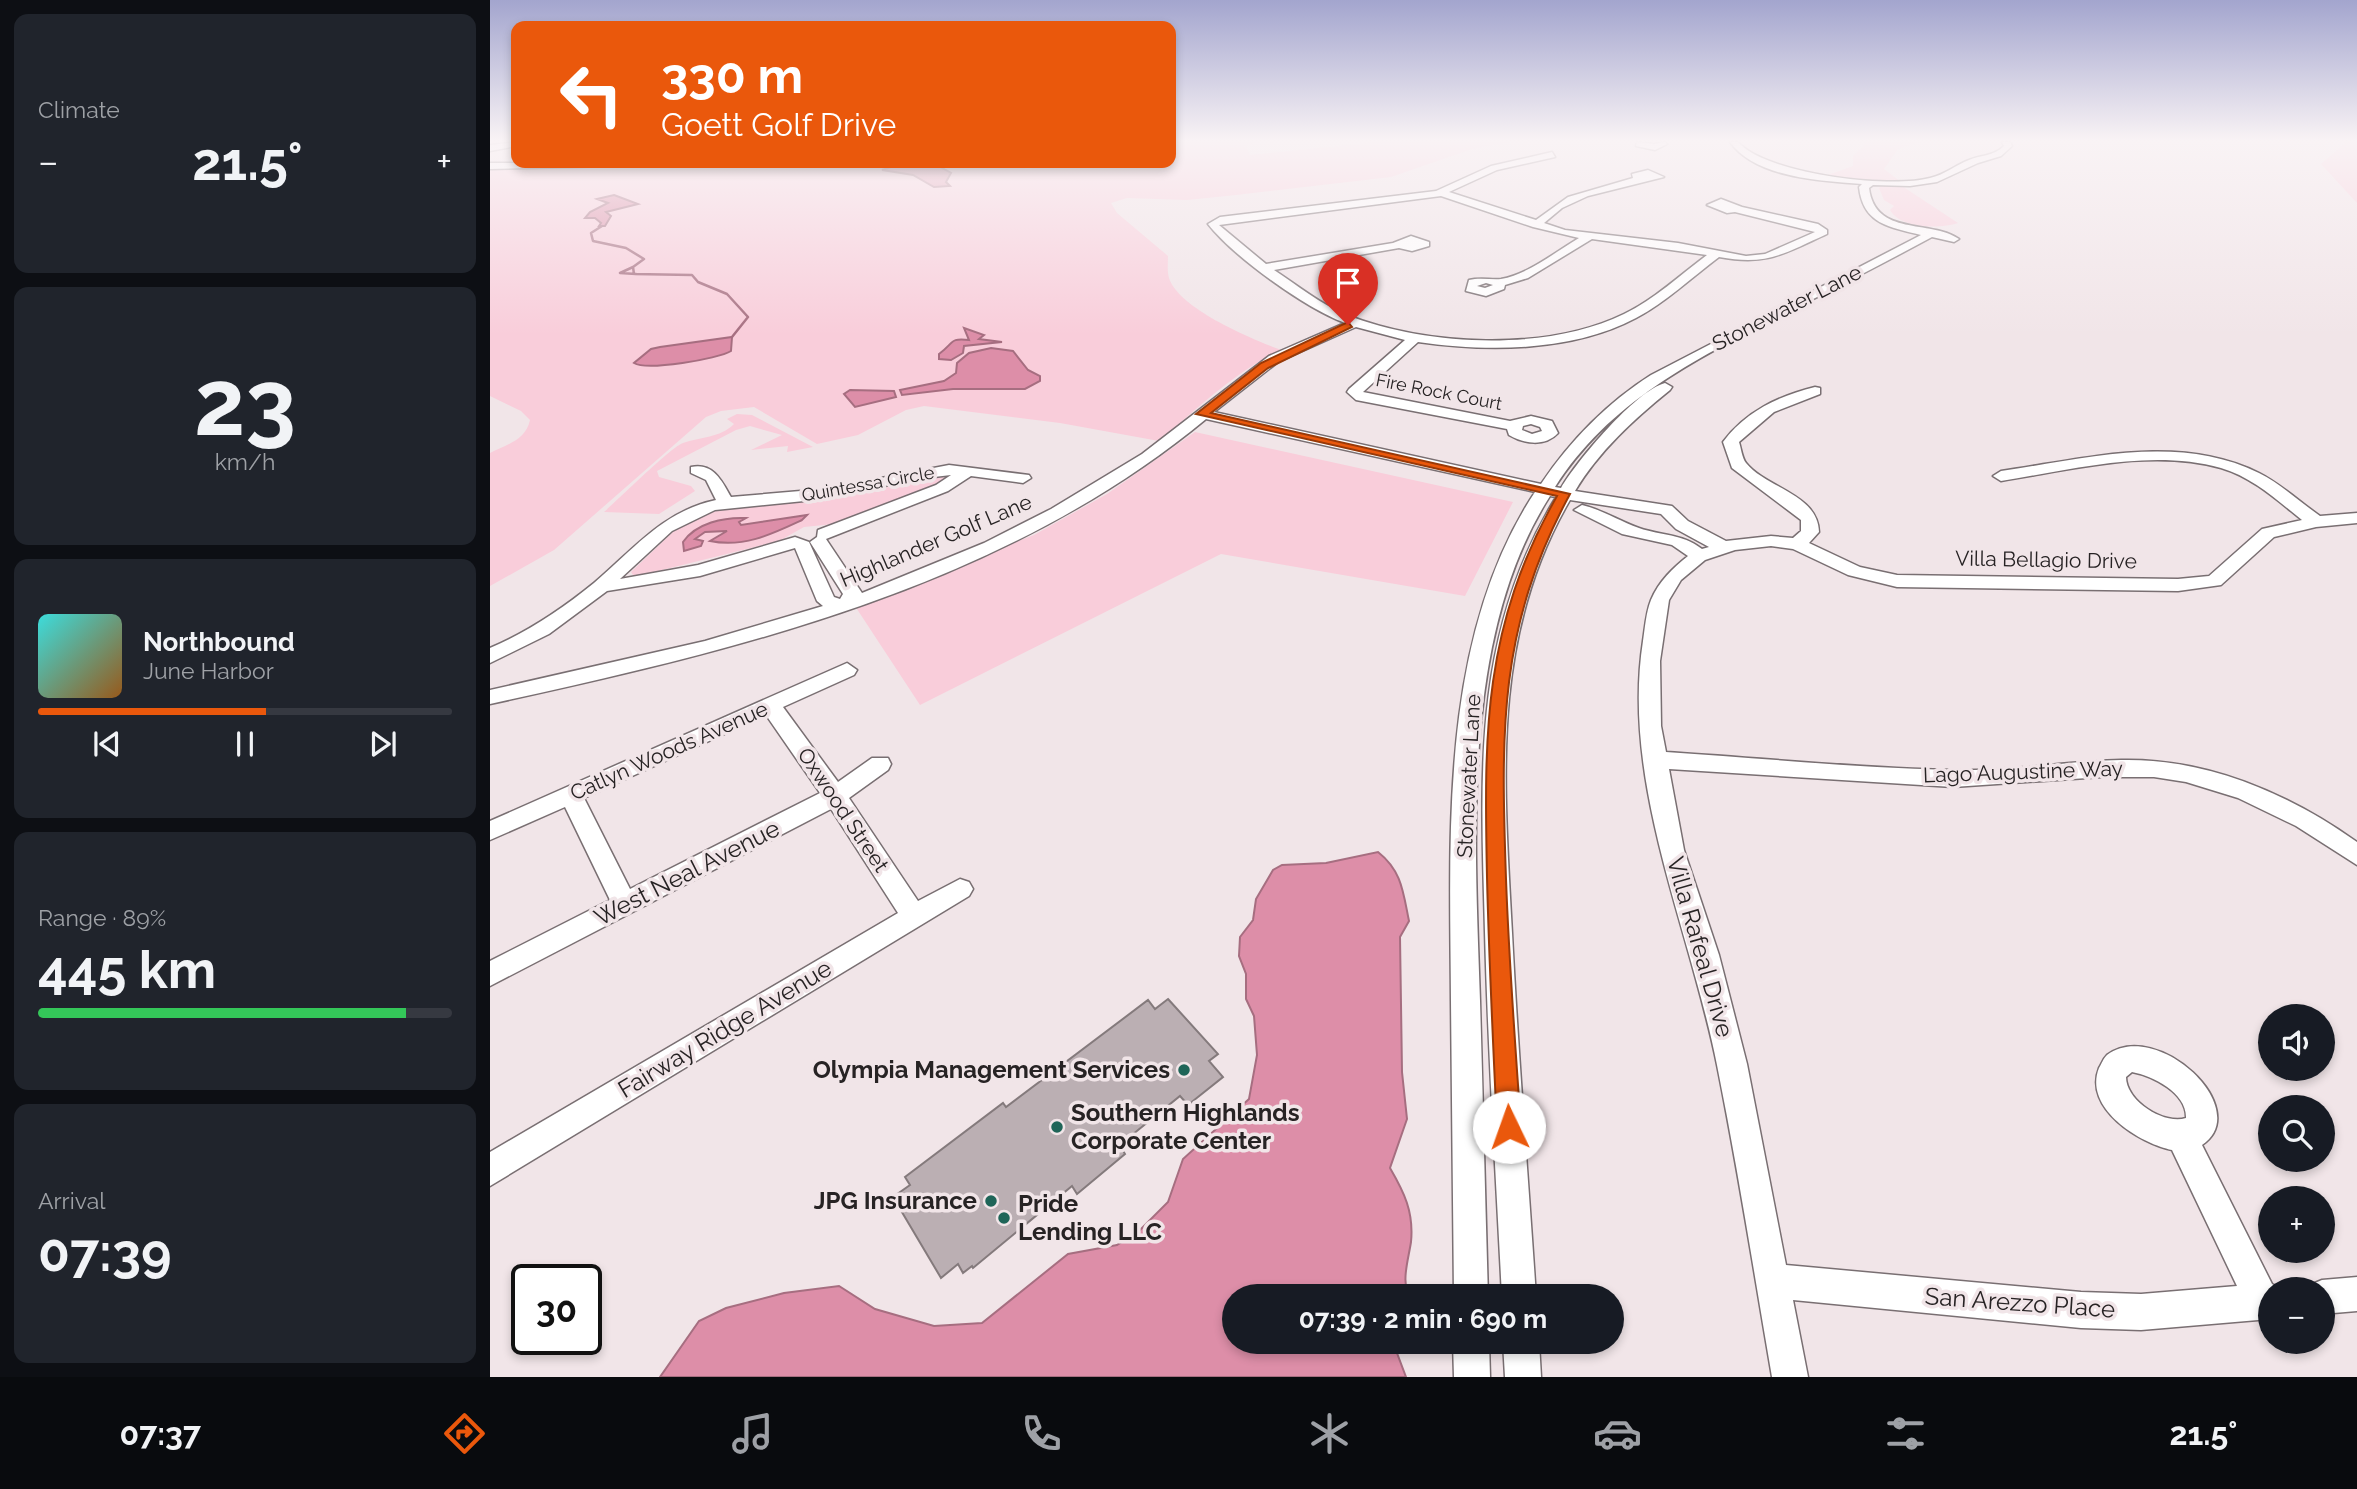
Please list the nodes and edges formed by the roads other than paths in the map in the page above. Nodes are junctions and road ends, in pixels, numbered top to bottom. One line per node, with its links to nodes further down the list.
1 (1335, 206): 12 (street)
2 (1481, 206): 7 (street)
3 (1560, 206): 7 (street)
4 (1868, 206): 8 (street)
5 (1881, 206): 8 (street)
6 (1737, 209): 11 (street)
7 (1537, 225): 9 (street)
8 (1908, 226): 23 (street, Stonewater Lane)
9 (1588, 237): 11 (street); 13 (street)
10 (1397, 245): 12 (street)
11 (1717, 253): 15 (street)
12 (1264, 268): 14 (street)
13 (1498, 283)
14 (1354, 323): 15 (street); 17 (street, Highlander Golf Lane)
15 (1416, 337): 18 (street, Fire Rock Court)
16 (1815, 391): 29 (street)
17 (1196, 419): 23 (street); 34 (street, Highlander Golf Lane)
18 (1514, 426)
19 (697, 470): 24 (street)
20 (968, 471): 22 (street, Quintessa Circle); 24 (street, Quintessa Circle); 28 (street, Quintessa Circle)
21 (2001, 476): 26 (street)
22 (1023, 478)
23 (1551, 497): 27 (street); 27 (street); 52 (street, Stonewater Lane); 53 (street, Stonewater Lane)
24 (725, 501): 33 (street, Quintessa Circle)
25 (2357, 519): 26 (street, Villa Bellagio Drive)
26 (2316, 522): 29 (street, Villa Bellagio Drive)
27 (1676, 530): 30 (street); 30 (street)
28 (810, 541): 31 (street); 32 (street); 33 (street, Quintessa Circle)
29 (1797, 544): 30 (street, Villa Bellagio Drive)
30 (1711, 552): 39 (street, Villa Rafeal Drive)
31 (834, 562): 32 (street); 34 (street)
32 (813, 569): 34 (street)
33 (602, 586): 35 (street, Quintessa Circle)
34 (844, 606): 37 (street, Highlander Golf Lane)
35 (490, 656)
36 (847, 670): 38 (street, Catlyn Woods Avenue)
37 (490, 697)
38 (769, 705): 41 (street, Catlyn Woods Avenue); 42 (street, Oxwood Street)
39 (1657, 760): 44 (street, Lago Augustine Way); 51 (street, Villa Rafeal Drive)
40 (880, 764): 42 (street, West Neal Avenue)
41 (571, 795): 43 (street, Catlyn Woods Avenue); 46 (street)
42 (835, 796): 46 (street, West Neal Avenue); 47 (street, Oxwood Street)
43 (490, 831)
44 (2357, 855)
45 (960, 889): 47 (street, Fairway Ridge Avenue)
46 (625, 905): 48 (street, West Neal Avenue)
47 (914, 916): 50 (street, Fairway Ridge Avenue)
48 (490, 974)
49 (2181, 1136): 54 (street)
50 (490, 1170)
51 (1771, 1281): 57 (street, San Arezzo Place); 62 (street, Villa Rafeal Drive)
52 (1471, 1284)
53 (1518, 1284)
54 (2258, 1285)
55 (2357, 1294): 56 (street)
56 (2335, 1296)
57 (2258, 1302)
58 (1471, 1354): 60 (street)
59 (1522, 1354): 61 (street)
60 (1472, 1377)
61 (1523, 1377)
62 (1790, 1377)

